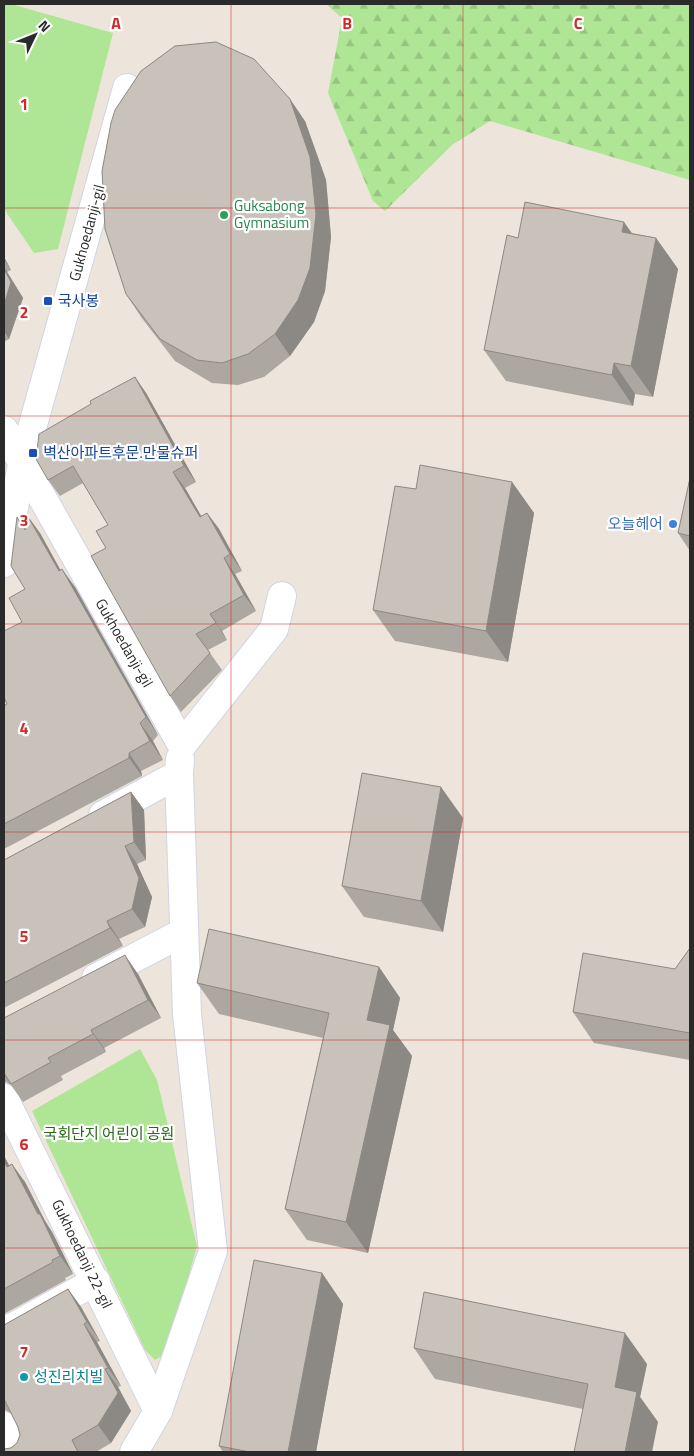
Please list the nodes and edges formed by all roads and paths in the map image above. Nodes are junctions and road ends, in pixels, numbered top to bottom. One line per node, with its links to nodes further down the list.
1 (127, 88): 3 (street, Gukhoedanji-gil)
2 (4, 430): 3 (street)
3 (22, 464): 4 (street, Gukhoedanji-gil); 6 (street, Gukhoedanji-gil)
4 (4, 563)
5 (282, 596): 6 (street)
6 (182, 745): 7 (street)
7 (179, 774): 8 (street); 9 (street)
8 (83, 825)
9 (184, 932): 10 (street); 14 (street)
10 (72, 990)
11 (4, 1098): 12 (street, Gukhoedanji 22-gil)
12 (96, 1281): 13 (street); 14 (street, Gukhoedanji 22-gil)
13 (4, 1332)
14 (158, 1411): 17 (street)
15 (4, 1426): 16 (street)
16 (17, 1452)
17 (134, 1452)

